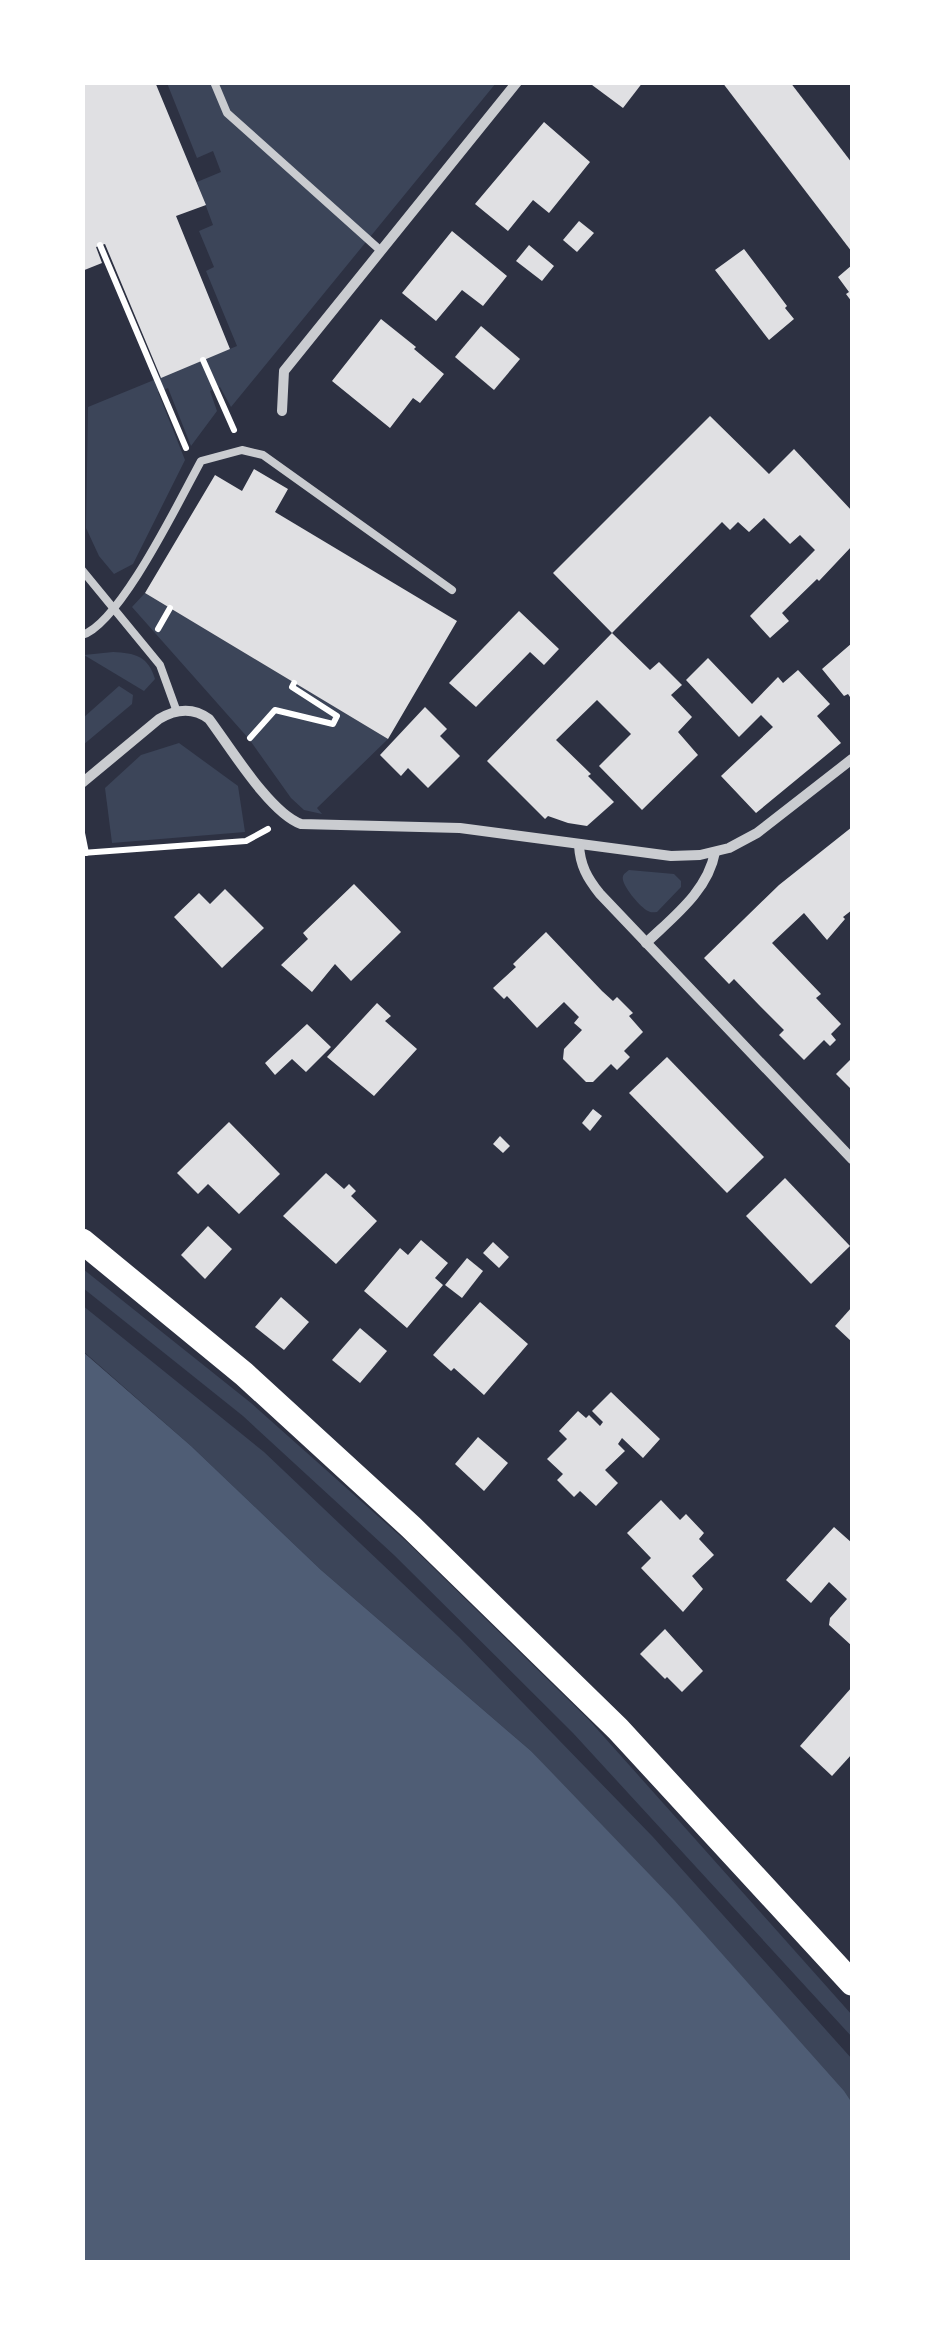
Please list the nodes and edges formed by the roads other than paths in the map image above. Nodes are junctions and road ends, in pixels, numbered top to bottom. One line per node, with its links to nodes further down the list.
1 (214, 82): 3 (lane)
2 (517, 82): 3 (street)
3 (380, 250): 4 (street)
4 (282, 411)
5 (82, 570): 7 (lane)
6 (452, 590): 7 (lane)
7 (114, 607): 8 (lane); 9 (lane)
8 (82, 635)
9 (177, 712): 11 (street); 12 (street)
10 (852, 759): 13 (street)
11 (82, 783)
12 (579, 845): 13 (street); 14 (street)
13 (716, 852): 14 (street)
14 (646, 943): 15 (street)
15 (852, 1159)
16 (82, 1241): 17 (main road)
17 (852, 1983)

